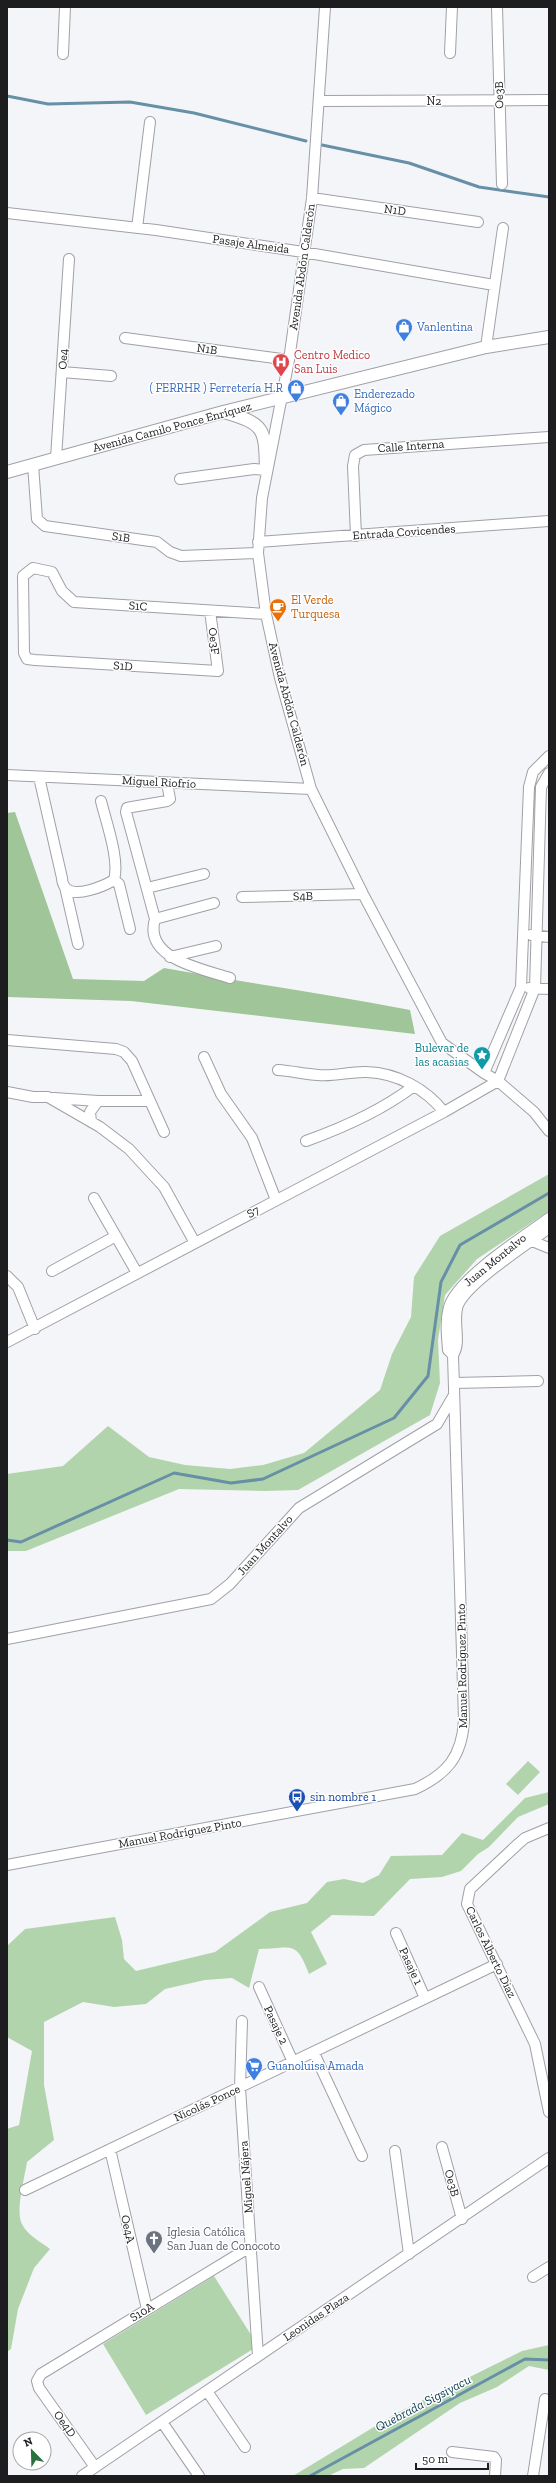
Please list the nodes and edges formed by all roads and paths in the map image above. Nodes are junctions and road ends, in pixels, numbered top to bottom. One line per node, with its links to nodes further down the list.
1 (65, 7): 6 (street)
2 (325, 7): 8 (street, Avenida Abdón Calderón)
3 (452, 7): 5 (street)
4 (497, 7): 9 (street, Oe3B)
5 (450, 53)
6 (63, 54)
7 (549, 100): 9 (street, N2)
8 (320, 101): 9 (street, N2); 12 (street, Avenida Abdón Calderón)
9 (499, 101): 11 (street, Oe3B)
10 (150, 122): 15 (street)
11 (502, 184)
12 (312, 198): 14 (street, N1D); 17 (street, Avenida Abdón Calderón)
13 (7, 213): 15 (street, Pasaje Almeida)
14 (478, 222)
15 (137, 228): 17 (street, Pasaje Almeida)
16 (503, 228): 19 (street)
17 (303, 252): 19 (street, Pasaje Almeida); 23 (street, Avenida Abdón Calderón)
18 (69, 259): 24 (street, Oe4)
19 (494, 285): 22 (street)
20 (549, 337): 22 (main road, Avenida Camilo Ponce Enríquez)
21 (125, 338): 23 (street, N1B)
22 (486, 347): 26 (main road, Avenida Camilo Ponce Enríquez)
23 (289, 360): 26 (street, Avenida Abdón Calderón)
24 (62, 372): 25 (street); 29 (street, Oe4)
25 (111, 376)
26 (282, 399): 27 (main road, Avenida Camilo Ponce Enríquez); 31 (street, Avenida Abdón Calderón)
27 (223, 412): 29 (main road, Avenida Camilo Ponce Enríquez); 31 (main road)
28 (549, 437): 35 (street, Calle Interna)
29 (56, 458): 30 (main road, Avenida Camilo Ponce Enríquez)
30 (33, 465): 32 (main road, Avenida Camilo Ponce Enríquez); 37 (street, S1B)
31 (266, 470): 33 (street); 36 (street, Avenida Abdón Calderón)
32 (7, 472)
33 (180, 479)
34 (549, 521): 35 (street, Entrada Covicendes)
35 (356, 536): 36 (street, Entrada Covicendes)
36 (258, 542): 37 (street, Avenida Abdón Calderón)
37 (258, 553): 39 (street, Avenida Abdón Calderón)
38 (210, 611): 39 (street, S1C); 40 (street, S1C); 41 (street, Oe3F)
39 (266, 614): 47 (street, Avenida Abdón Calderón)
40 (27, 659): 41 (street, S1D)
41 (218, 671)
42 (549, 756): 48 (street)
43 (549, 773): 50 (street)
44 (7, 775): 45 (street, Miguel Riofrío)
45 (39, 777): 46 (street, Miguel Riofrío); 55 (street)
46 (168, 783): 47 (street, Miguel Riofrío); 56 (street)
47 (311, 790): 57 (street, Avenida Abdón Calderón)
48 (528, 800): 50 (street); 52 (street)
49 (101, 801): 54 (street)
50 (545, 801): 51 (street)
51 (539, 864): 52 (street); 63 (street)
52 (526, 865): 62 (street)
53 (204, 874): 56 (street)
54 (114, 880): 55 (street); 61 (street)
55 (65, 887): 65 (street)
56 (147, 888): 60 (street)
57 (363, 894): 58 (street, S4B); 75 (street, Avenida Abdón Calderón)
58 (242, 897)
59 (214, 903): 60 (street)
60 (155, 919): 67 (street)
61 (130, 929)
62 (523, 935): 63 (street); 69 (street)
63 (537, 936): 64 (street); 70 (street)
64 (549, 937)
65 (78, 944)
66 (216, 946): 67 (street)
67 (170, 957): 68 (street)
68 (230, 978)
69 (521, 987): 70 (street); 75 (street)
70 (536, 988): 71 (street); 76 (street)
71 (549, 989)
72 (7, 1040): 81 (street)
73 (204, 1057): 88 (street)
74 (278, 1070): 77 (street)
75 (484, 1073): 76 (street, Avenida Abdón Calderón)
76 (498, 1081): 82 (street, S7); 84 (street, Avenida Abdón Calderón)
77 (414, 1086): 82 (street); 86 (street)
78 (7, 1092): 79 (street)
79 (48, 1097): 80 (street); 83 (street)
80 (98, 1101): 81 (street); 83 (street)
81 (150, 1101): 85 (street)
82 (444, 1112): 88 (street, S7)
83 (91, 1122): 93 (street)
84 (549, 1131)
85 (164, 1132)
86 (306, 1141)
87 (94, 1198): 91 (street)
88 (276, 1200): 93 (street, S7)
89 (549, 1218): 100 (street, Juan Montalvo)
90 (549, 1228): 92 (street, Juan Montalvo)
91 (116, 1236): 95 (street); 96 (street)
92 (532, 1241): 94 (street); 100 (street, Juan Montalvo)
93 (195, 1243): 96 (street, S7)
94 (549, 1248)
95 (52, 1271)
96 (137, 1273): 98 (street, S7)
97 (7, 1276): 98 (street)
98 (36, 1329): 99 (street, S7)
99 (7, 1342)
100 (453, 1355): 102 (street, Juan Montalvo)
101 (538, 1381): 102 (street)
102 (454, 1383): 103 (street, Juan Montalvo)
103 (455, 1395): 104 (street, Juan Montalvo); 106 (street, Manuel Rodríguez Pinto)
104 (7, 1639)
105 (549, 1828): 108 (street, Carlos Alberto Diaz)
106 (7, 1865)
107 (396, 1933): 110 (street, Pasaje 1)
108 (497, 1964): 110 (street, Nicolás Ponce); 115 (street, Carlos Alberto Diaz)
109 (258, 1988): 113 (street, Pasaje 2)
110 (425, 1998): 112 (street, Nicolás Ponce)
111 (242, 2022): 114 (street, Miguel Nájera)
112 (314, 2053): 113 (street, Nicolás Ponce); 119 (street)
113 (293, 2062): 114 (street, Nicolás Ponce)
114 (240, 2088): 117 (street, Nicolás Ponce); 123 (street, Miguel Nájera)
115 (549, 2112)
116 (442, 2147): 122 (street, Oe3B)
117 (110, 2149): 121 (street, Nicolás Ponce); 127 (street, Oe4A)
118 (394, 2151): 124 (street)
119 (362, 2156)
120 (549, 2158): 122 (street, Leonidas Plaza)
121 (25, 2190)
122 (462, 2219): 124 (street, Leonidas Plaza)
123 (250, 2247): 127 (street, S10A); 128 (street, Miguel Nájera)
124 (410, 2254): 128 (street, Leonidas Plaza)
125 (549, 2266): 126 (street)
126 (533, 2277)
127 (146, 2309): 129 (street, S10A)
128 (258, 2356): 130 (street, Leonidas Plaza)
129 (37, 2381): 135 (street, Oe4D)
130 (207, 2391): 132 (street, Leonidas Plaza); 133 (street)
131 (545, 2399): 139 (street)
132 (162, 2422): 135 (street, Leonidas Plaza); 137 (street)
133 (245, 2447)
134 (452, 2452): 138 (street)
135 (95, 2467): 136 (street, Leonidas Plaza)
136 (82, 2476)
137 (199, 2476)
138 (495, 2476)
139 (533, 2476)

